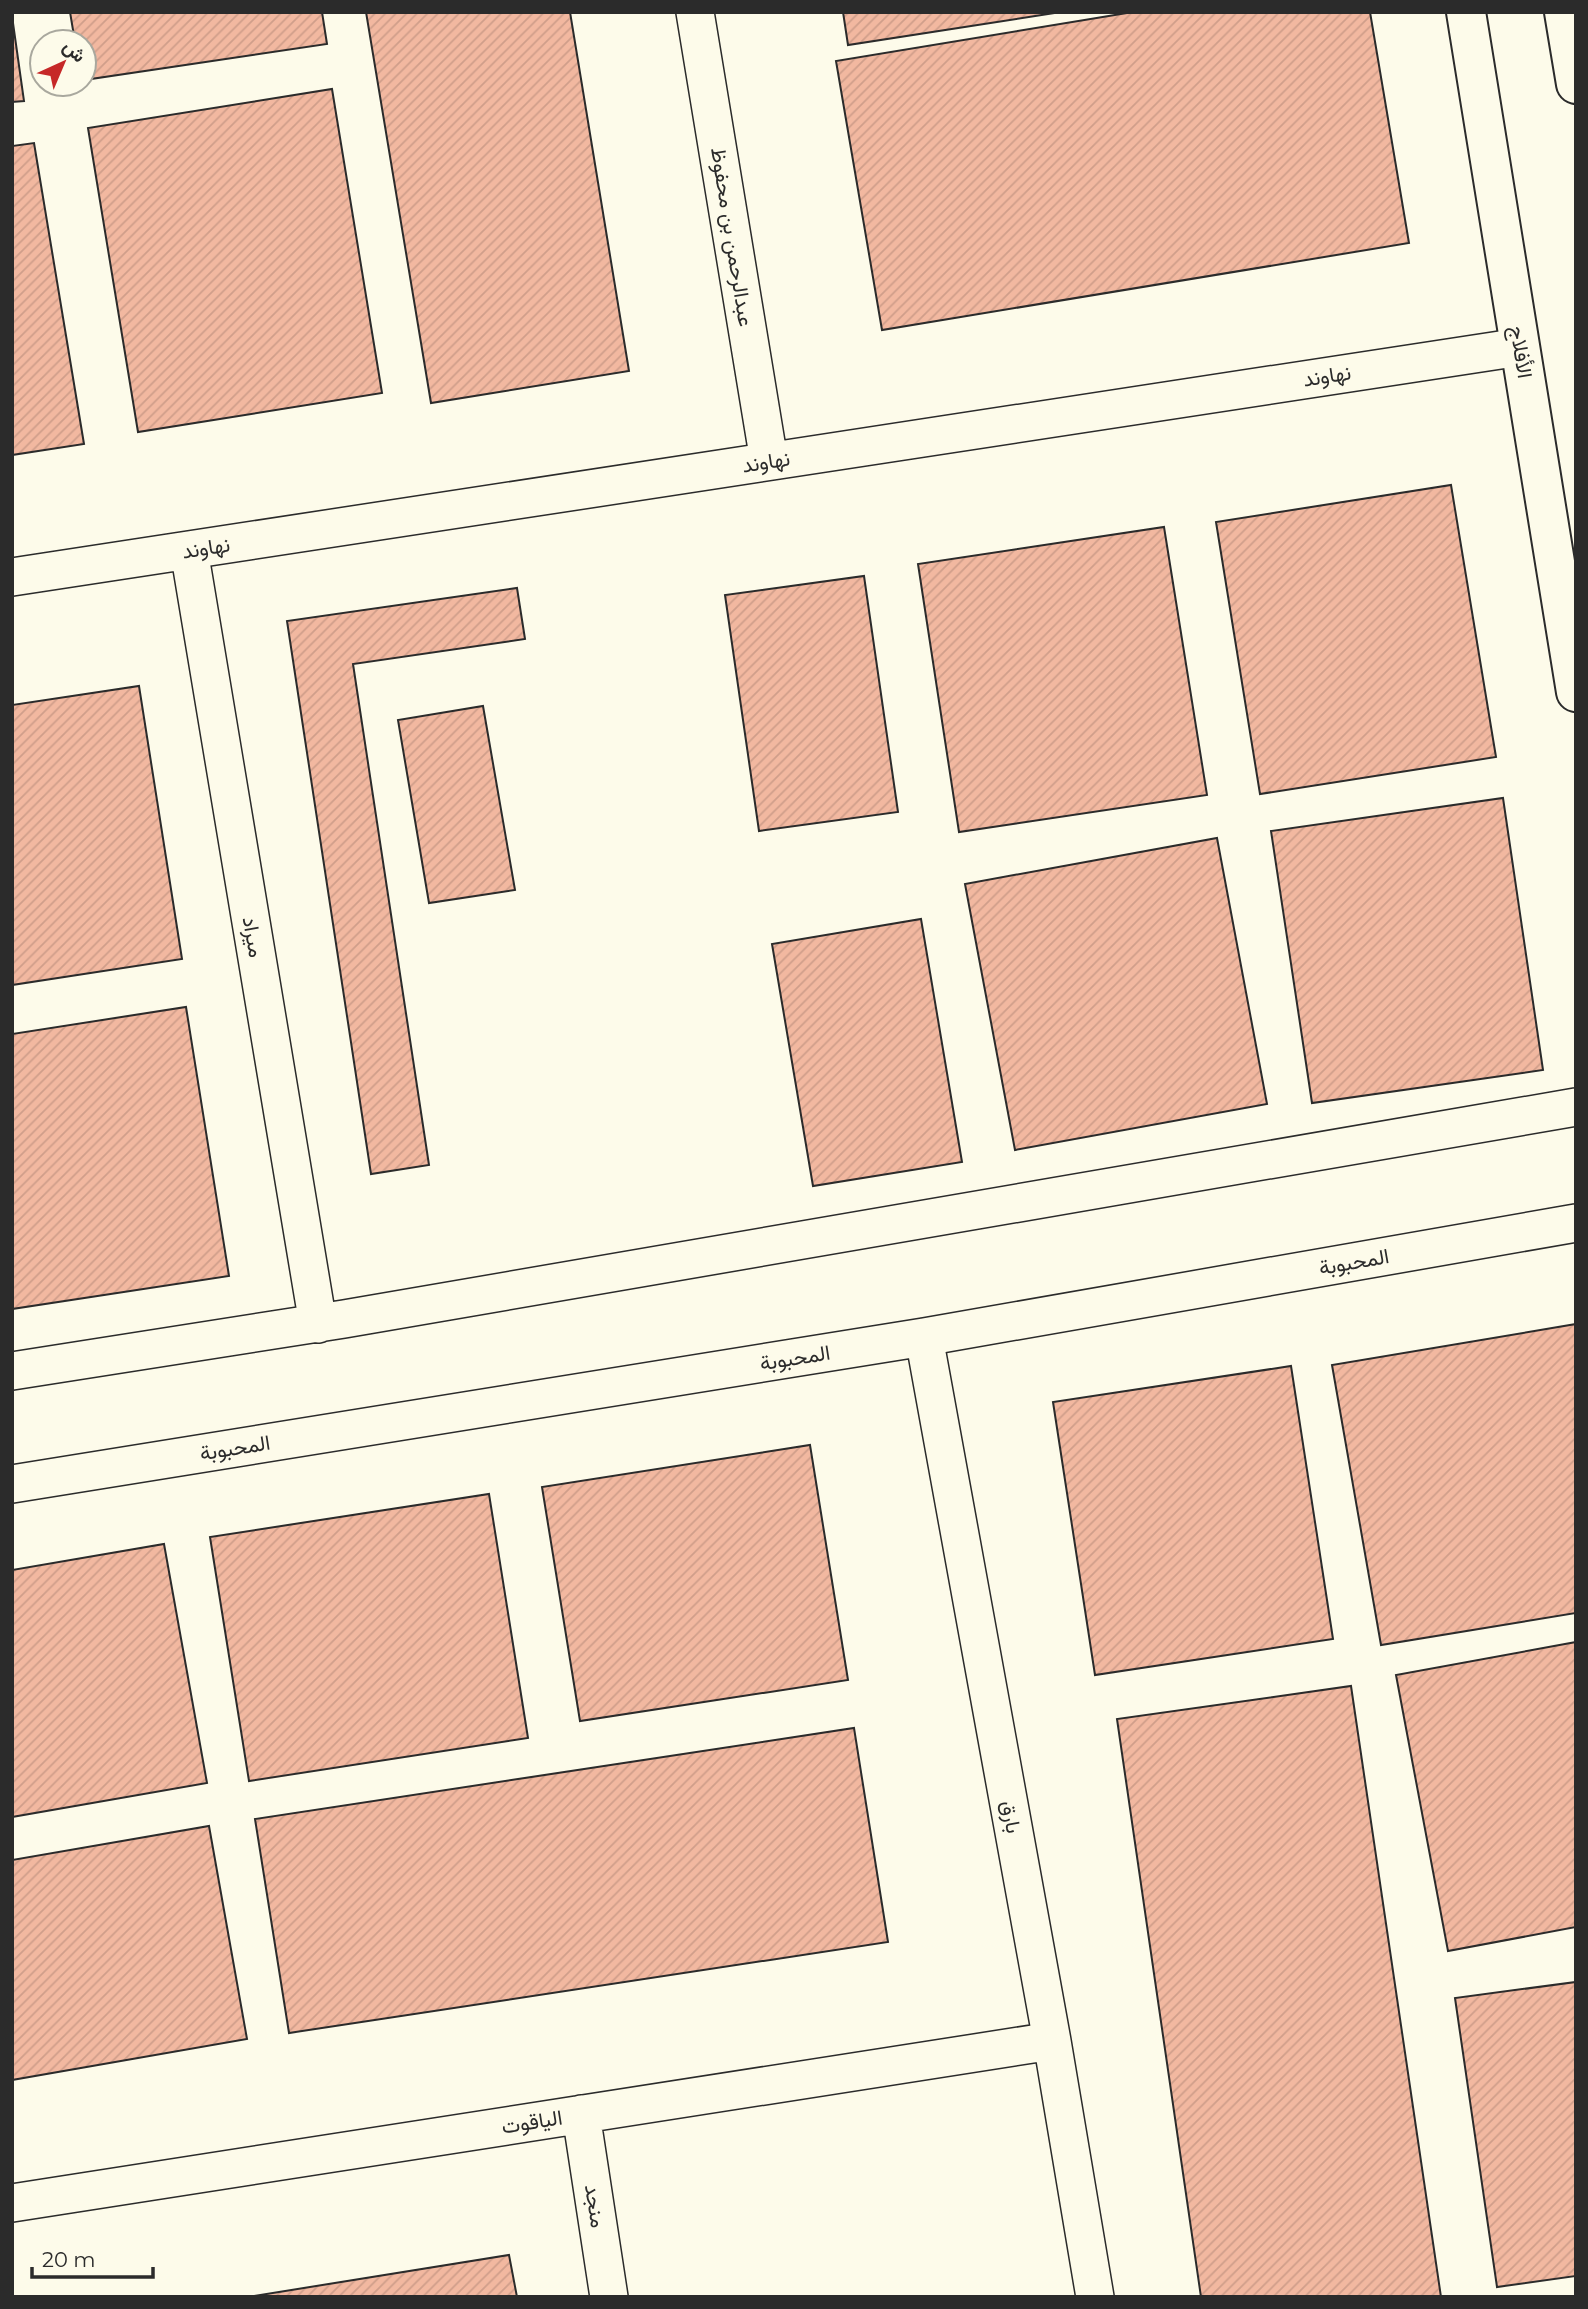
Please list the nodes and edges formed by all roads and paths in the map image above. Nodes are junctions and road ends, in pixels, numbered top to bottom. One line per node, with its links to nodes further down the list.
1 (695, 12): 6 (street, عبدالرحمن بن محفوظ)
2 (1466, 12): 5 (street, الأفلاج)
3 (1564, 12): 4 (street)
4 (1576, 84)
5 (1520, 347): 6 (street, نهاوند); 9 (street, الأفلاج)
6 (769, 461): 7 (street, نهاوند)
7 (189, 550): 8 (street, نهاوند); 12 (street, ميراد)
8 (12, 577)
9 (1576, 692)
10 (1576, 1107): 12 (street)
11 (1576, 1223): 13 (street, المحبوبة)
12 (318, 1324): 14 (street)
13 (924, 1337): 15 (street, المحبوبة); 16 (street, بارق)
14 (12, 1371)
15 (12, 1483)
16 (1052, 2041): 17 (street, الياقوت); 20 (street, بارق)
17 (581, 2114): 18 (street, الياقوت); 19 (street, منجد)
18 (12, 2203)
19 (609, 2297)
20 (1095, 2297)

